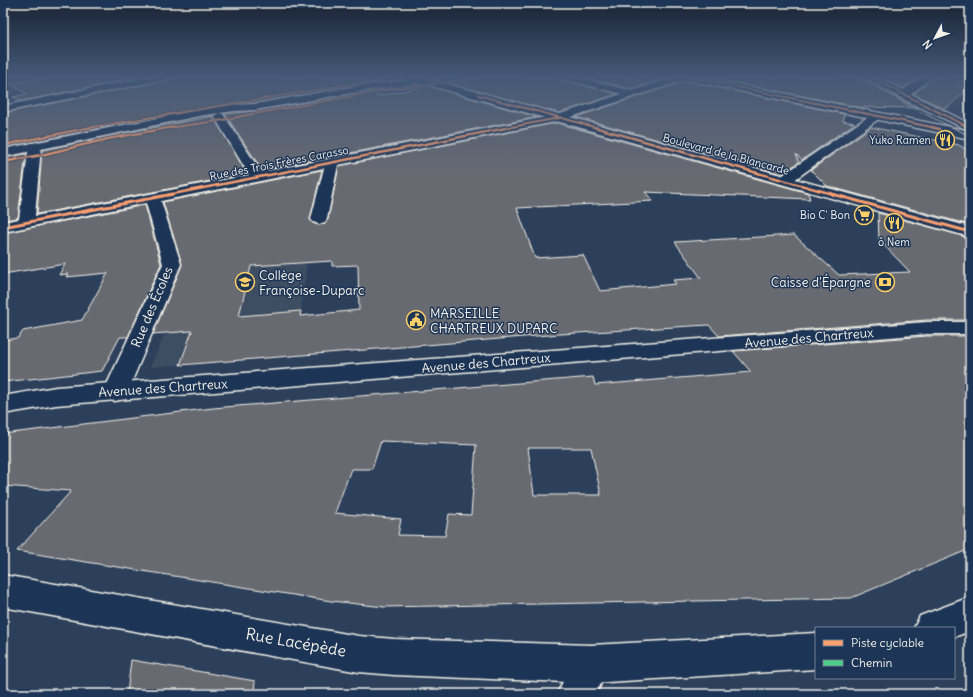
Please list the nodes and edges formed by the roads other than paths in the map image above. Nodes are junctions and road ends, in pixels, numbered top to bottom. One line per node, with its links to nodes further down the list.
1 (227, 109): 10 (street)
2 (251, 109): 7 (street)
3 (526, 109): 9 (street, Boulevard de la Blancarde)
4 (588, 109): 9 (street, Rue des Trois Frères Carasso)
5 (840, 109): 8 (street)
6 (930, 109): 12 (street)
7 (219, 116): 10 (street); 18 (street)
8 (876, 116): 11 (street); 19 (street)
9 (559, 118): 17 (street, Rue des Trois Frères Carasso); 19 (street, Boulevard de la Blancarde)
10 (134, 127): 15 (street)
11 (939, 128): 13 (street); 14 (street)
12 (970, 128)
13 (970, 135)
14 (970, 145)
15 (35, 146): 16 (street); 22 (street)
16 (3, 153)
17 (332, 163): 18 (street, Rue des Trois Frères Carasso); 21 (street)
18 (257, 176): 20 (street, Rue des Trois Frères Carasso)
19 (786, 180): 24 (street, Boulevard de la Blancarde)
20 (152, 197): 22 (street, Rue des Trois Frères Carasso); 26 (street, Rue des Écoles)
21 (319, 219)
22 (27, 222): 23 (street, Rue des Trois Frères Carasso)
23 (3, 227)
24 (970, 232)
25 (970, 328): 26 (street, Avenue des Chartreux)
26 (115, 392): 27 (street, Avenue des Chartreux)
27 (3, 405)
28 (3, 591): 32 (street, Rue Lacépède)
29 (970, 614): 30 (street)
30 (935, 627)
31 (815, 651): 32 (street, Rue Lacépède)
32 (584, 679)

